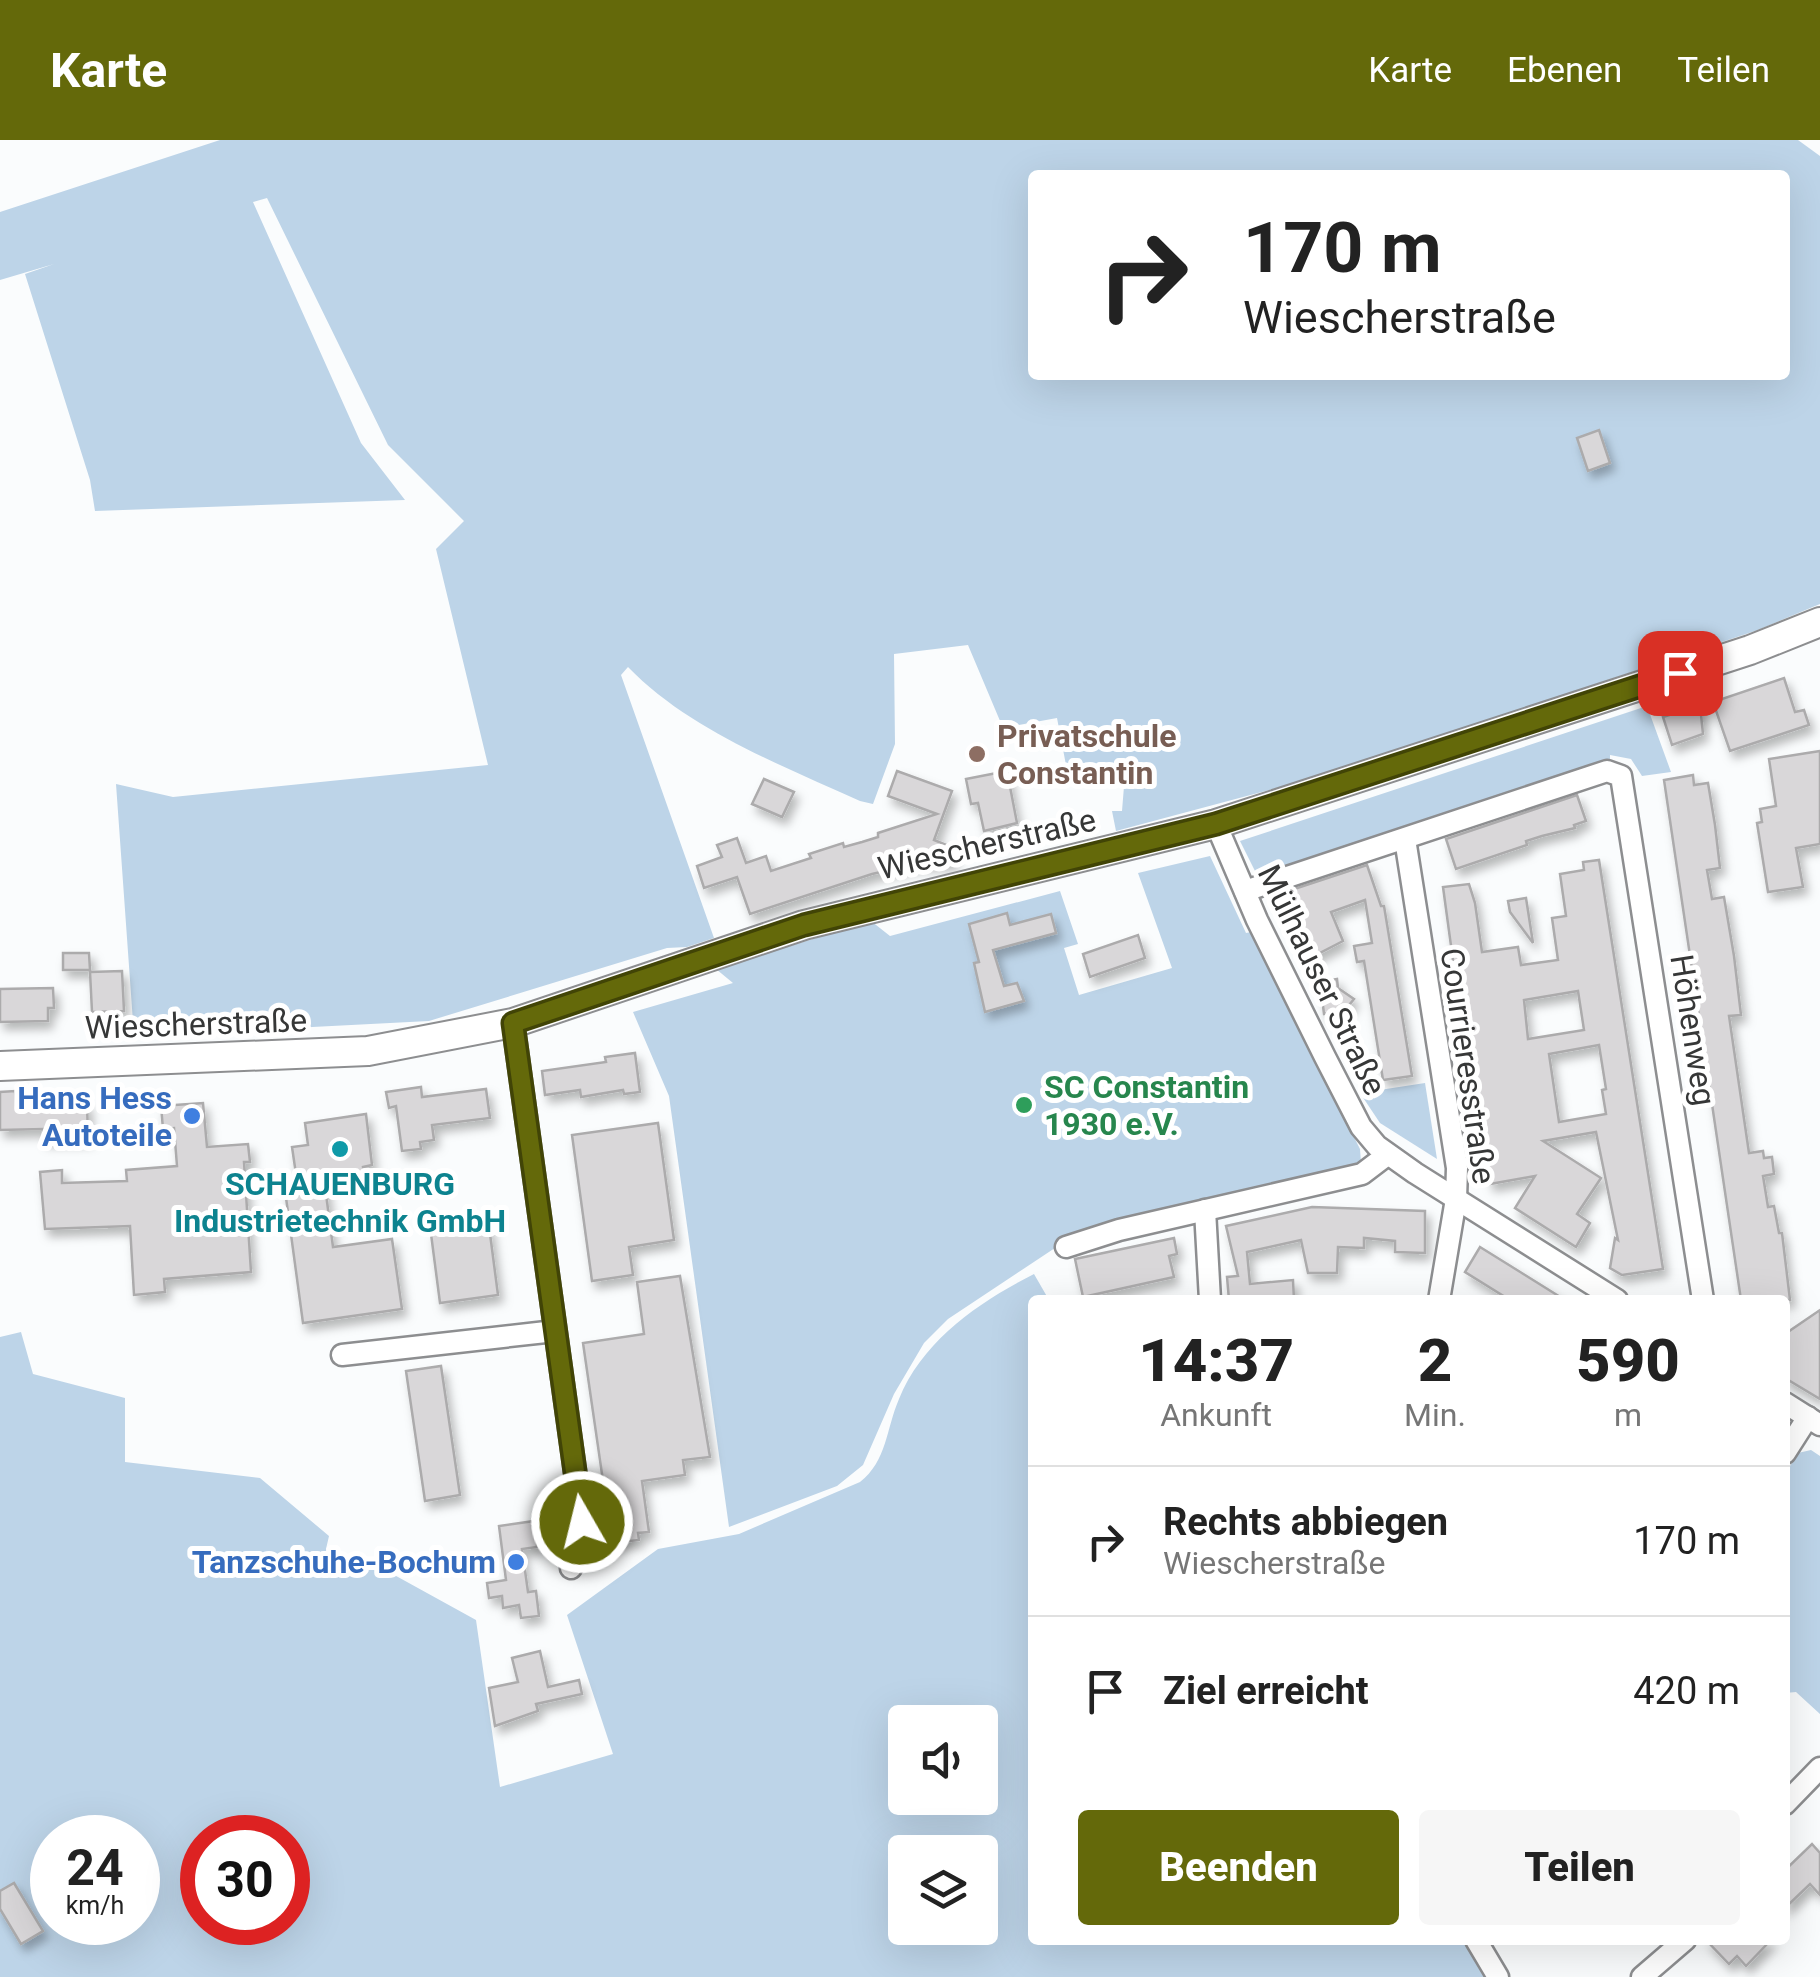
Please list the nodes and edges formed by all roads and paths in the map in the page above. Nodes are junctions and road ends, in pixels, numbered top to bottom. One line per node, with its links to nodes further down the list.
1 (1820, 622): 2 (main road, Wiescherstraße)
2 (1216, 824): 4 (street, Mülhauser Straße); 5 (main road, Wiescherstraße)
3 (1405, 839): 4 (street); 8 (street, Courrieresstraße); 14 (street, Höhenweg)
4 (1244, 892): 7 (street, Mülhauser Straße)
5 (513, 1023): 6 (main road, Wiescherstraße); 15 (street)
6 (0, 1066)
7 (1387, 1155): 8 (street, Mülhauser Straße); 9 (street)
8 (1456, 1199): 12 (street, Courrieresstraße); 13 (street, Mülhauser Straße)
9 (1204, 1210): 10 (street); 11 (street)
10 (1066, 1247)
11 (1210, 1295)
12 (1440, 1295)
13 (1609, 1295)
14 (1702, 1295)
15 (555, 1330): 16 (street); 20 (street)
16 (342, 1356)
17 (1790, 1406): 18 (street)
18 (1814, 1421): 19 (street)
19 (1790, 1447)
20 (571, 1568)
21 (1820, 1768): 22 (street)
22 (1790, 1799)
23 (1479, 1945): 25 (street)
24 (1679, 1945): 26 (street)
25 (1498, 1977)
26 (1642, 1977)

